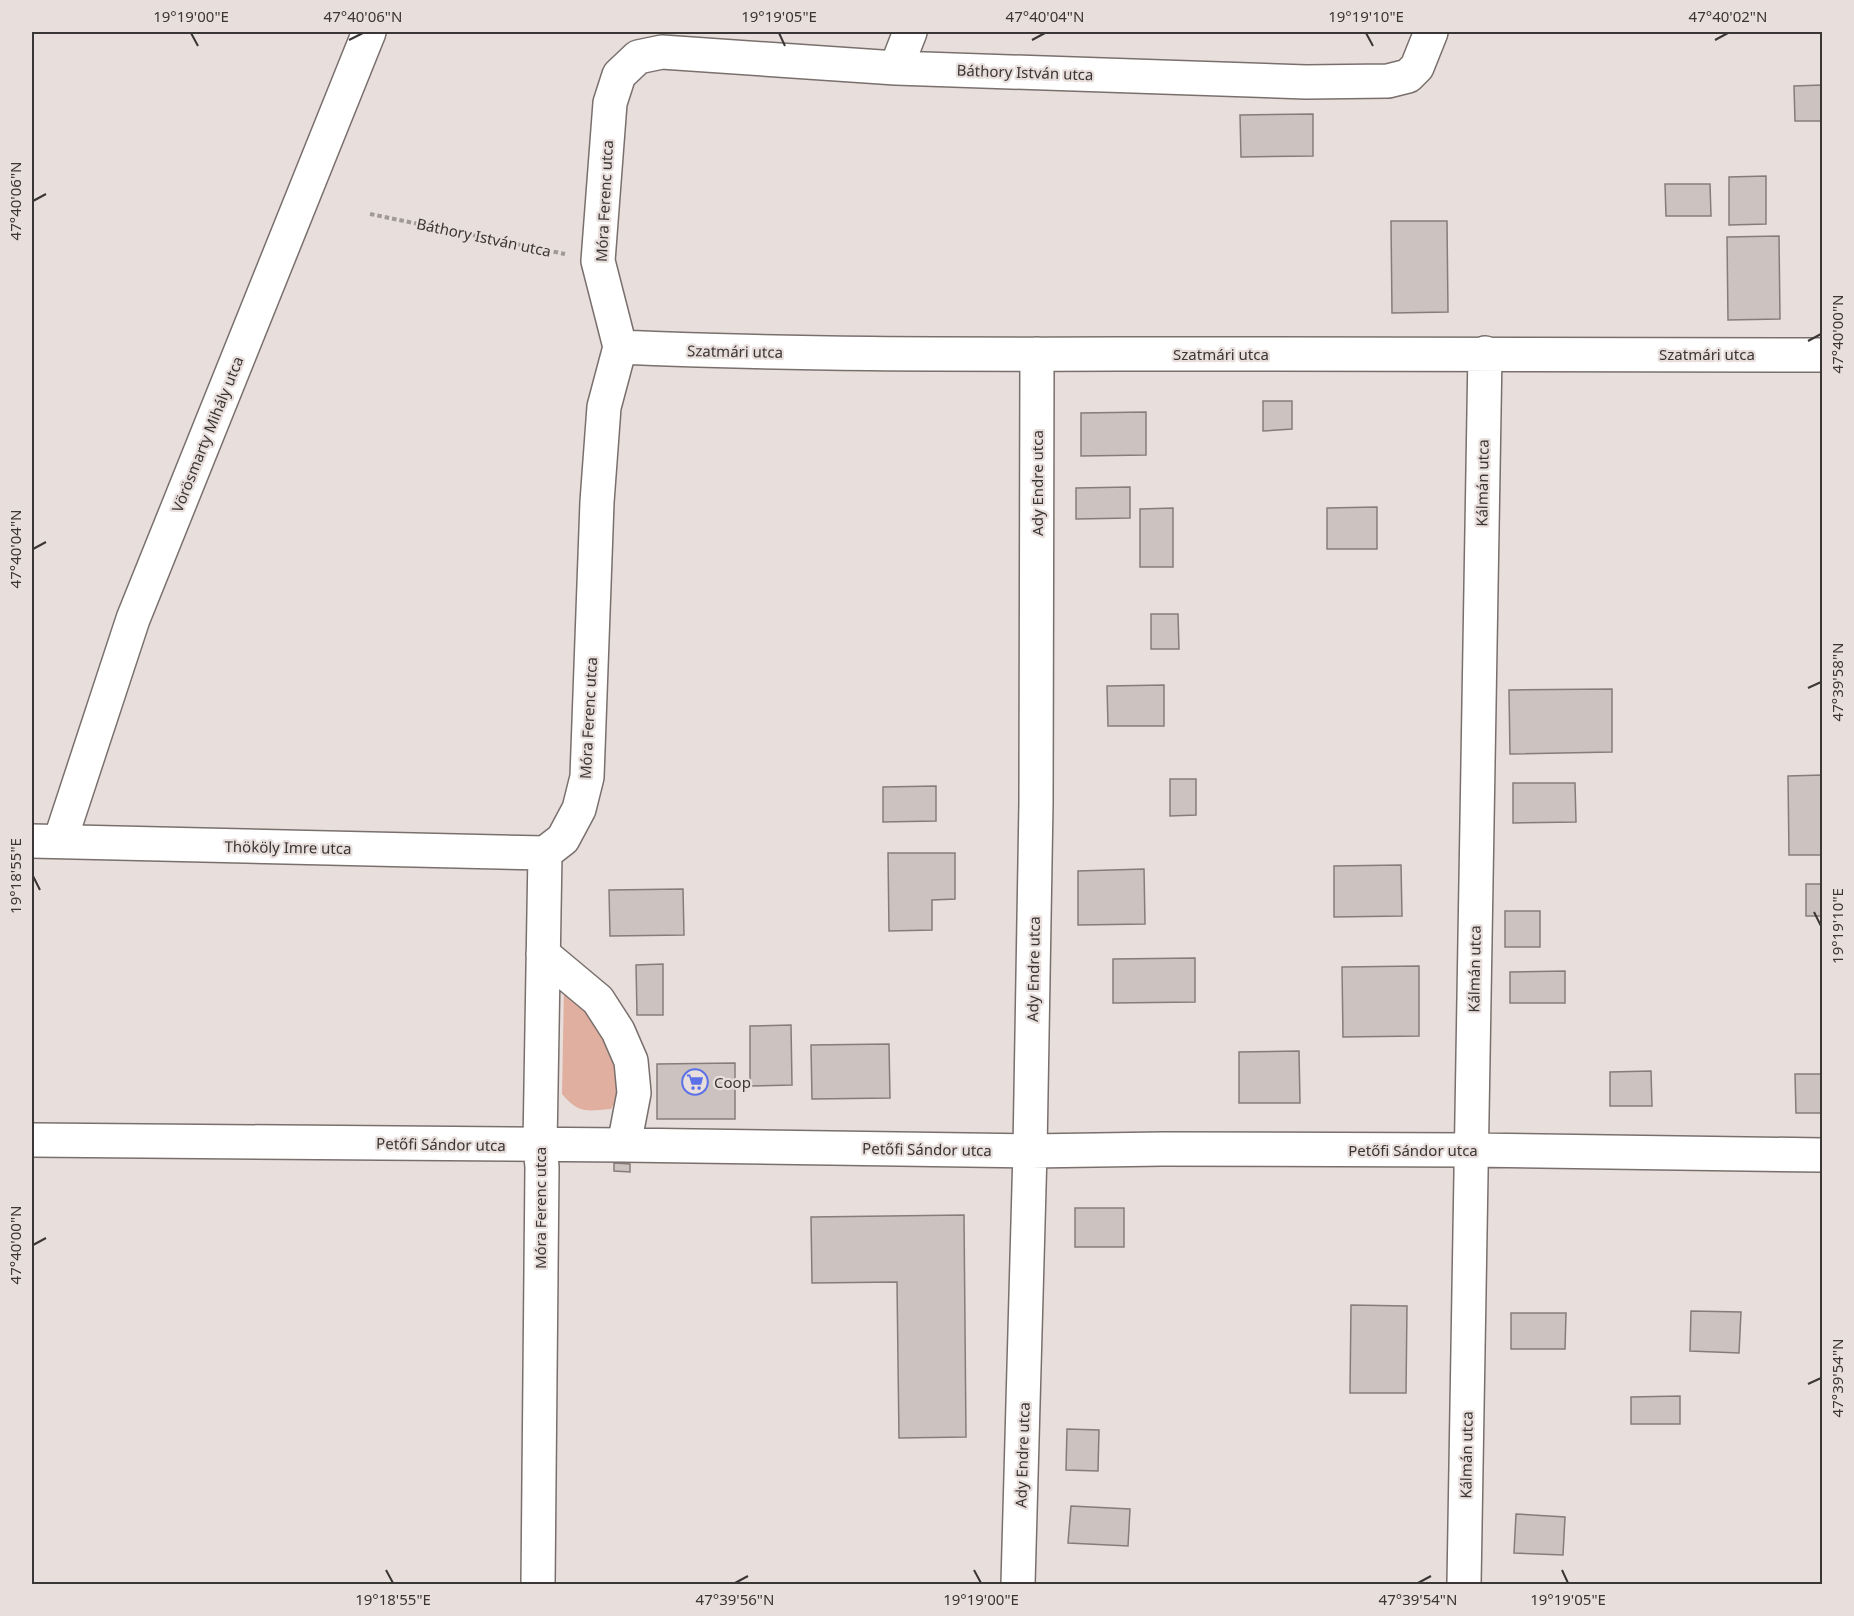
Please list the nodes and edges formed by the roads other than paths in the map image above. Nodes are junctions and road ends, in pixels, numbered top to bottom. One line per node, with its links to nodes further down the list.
1 (369, 32): 10 (street, Vörösmarty Mihály utca)
2 (910, 32): 5 (street)
3 (1431, 32): 5 (street, Báthory István utca)
4 (662, 52): 5 (street, Báthory István utca); 6 (street, Móra Ferenc utca)
5 (896, 68)
6 (620, 347): 8 (street, Szatmári utca); 11 (street, Móra Ferenc utca)
7 (1485, 353): 8 (street, Szatmári utca); 9 (street, Szatmári utca); 16 (street, Kálmán utca)
8 (1037, 354): 17 (street, Ady Endre utca)
9 (1822, 355)
10 (46, 841): 11 (street, Thököly Imre utca)
11 (545, 853): 12 (street, Móra Ferenc utca)
12 (543, 954): 14 (street, Móra Ferenc utca); 15 (street)
13 (32, 1140): 14 (street, Petőfi Sándor utca)
14 (540, 1145): 15 (street, Petőfi Sándor utca); 19 (street, Móra Ferenc utca)
15 (624, 1145): 17 (street, Petőfi Sándor utca)
16 (1470, 1150): 17 (street, Petőfi Sándor utca); 18 (street, Petőfi Sándor utca); 21 (street, Kálmán utca)
17 (1030, 1151): 20 (street, Ady Endre utca)
18 (1822, 1155)
19 (538, 1584)
20 (1018, 1584)
21 (1464, 1584)

